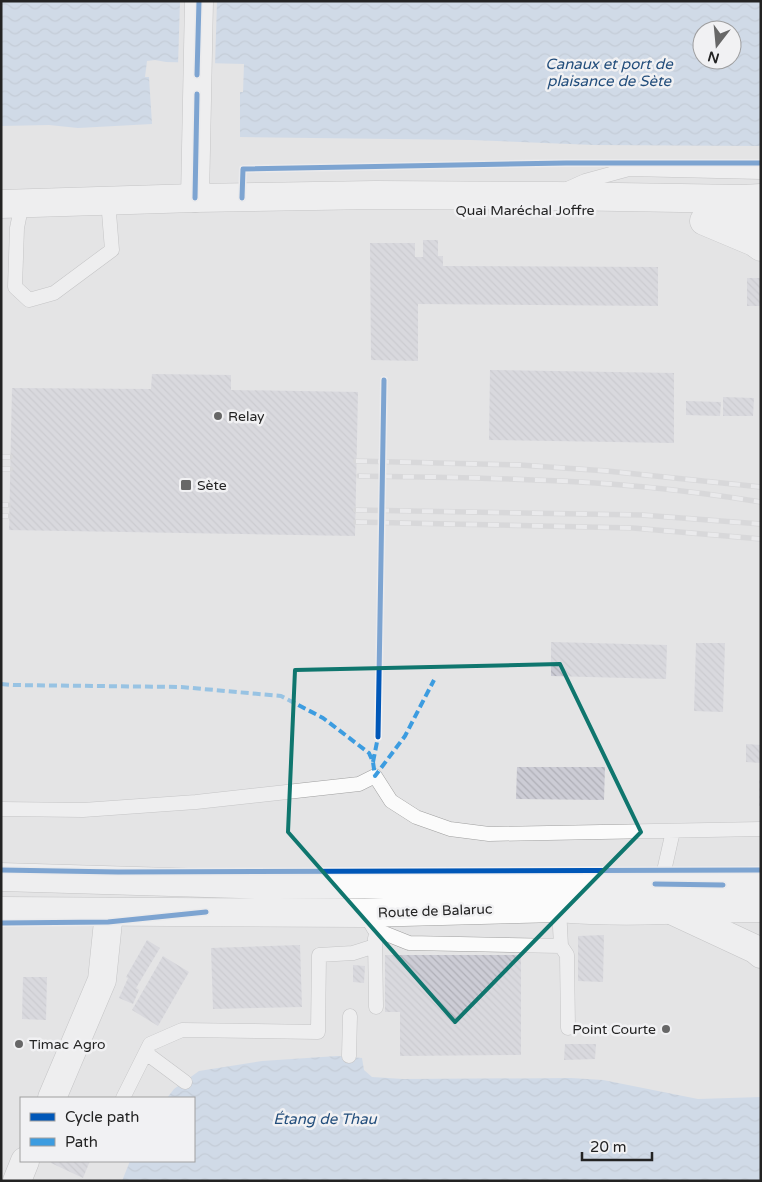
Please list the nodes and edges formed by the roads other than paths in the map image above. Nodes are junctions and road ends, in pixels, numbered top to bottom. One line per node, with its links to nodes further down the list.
1 (199, 1): 5 (main road)
2 (761, 172): 4 (lane, Quai Maréchal Joffre)
3 (376, 195): 4 (main road, Quai Maréchal Joffre); 5 (main road, Quai Maréchal Joffre); 9 (main road, Quai Maréchal Joffre)
4 (557, 196): 7 (main road, Quai Maréchal Joffre)
5 (195, 198): 6 (main road, Quai Maréchal Joffre)
6 (108, 200): 8 (main road, Quai Maréchal Joffre); 8 (lane)
7 (754, 201)
8 (12, 204)
9 (677, 210): 10 (main road, Quai Maréchal Joffre); 11 (main road)
10 (761, 220)
11 (761, 247)
12 (1, 809): 14 (lane)
13 (761, 829): 14 (lane)
14 (673, 831): 19 (lane)
15 (1, 877): 16 (main road, Route de Balaruc)
16 (110, 879): 18 (main road, Route de Balaruc); 22 (main road)
17 (761, 885): 19 (main road, Route de Balaruc)
18 (571, 900): 19 (main road, Route de Balaruc); 24 (main road, Route de Balaruc); 26 (lane)
19 (660, 901): 20 (main road, Route de Balaruc); 27 (main road)
20 (761, 908)
21 (1, 911): 22 (main road, Route de Balaruc)
22 (109, 912): 24 (main road, Route de Balaruc); 34 (main road)
23 (761, 914): 27 (main road)
24 (369, 921): 25 (lane); 26 (lane)
25 (376, 946): 28 (lane); 31 (lane)
26 (561, 946): 30 (lane)
27 (758, 952)
28 (376, 1007)
29 (350, 1016): 32 (lane)
30 (568, 1028)
31 (146, 1053): 33 (lane); 35 (lane)
32 (349, 1056)
33 (185, 1082)
34 (52, 1097)
35 (124, 1097)
36 (25, 1162): 37 (main road)
37 (17, 1181)

